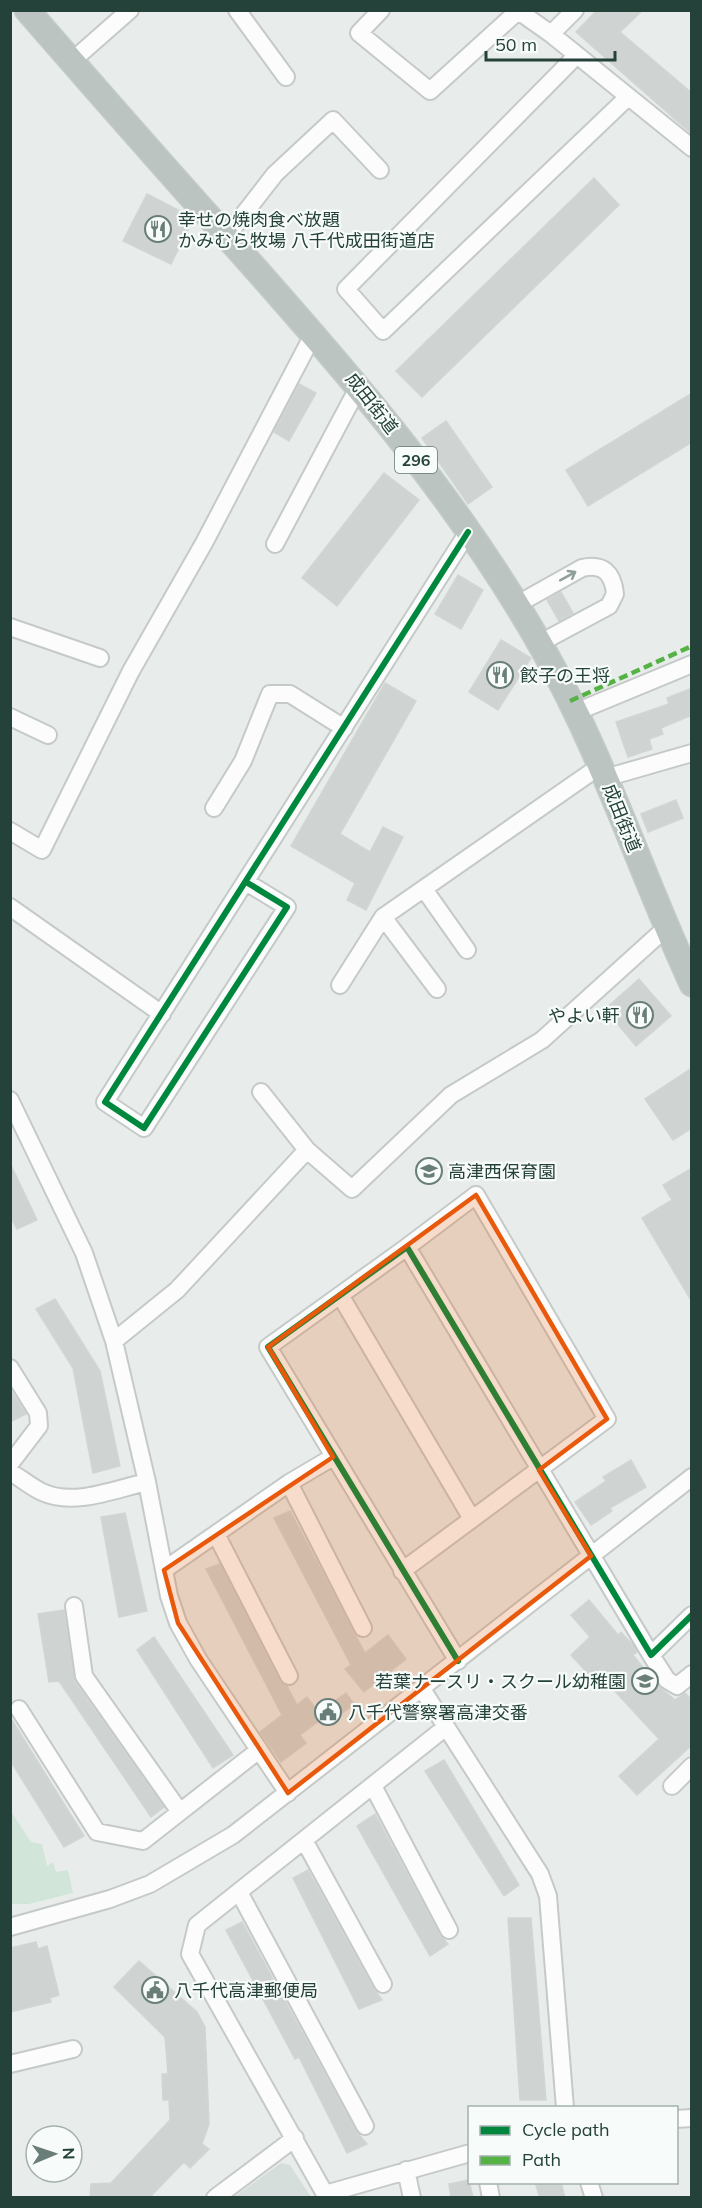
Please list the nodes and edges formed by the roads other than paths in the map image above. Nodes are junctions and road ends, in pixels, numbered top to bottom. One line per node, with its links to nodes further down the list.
1 (27, 10): 9 (highway, 成田街道 / 296)
2 (130, 10): 9 (street)
3 (237, 10): 10 (street)
4 (381, 10): 6 (street)
5 (575, 10): 7 (street)
6 (518, 11): 7 (street)
7 (551, 34): 8 (street)
8 (577, 55): 11 (street); 11 (street)
9 (72, 62): 14 (highway, 成田街道 / 296)
10 (285, 77)
11 (628, 97): 12 (street)
12 (692, 148)
13 (380, 170): 14 (street)
14 (226, 237): 15 (highway, 成田街道 / 296)
15 (314, 333): 16 (highway, 成田街道 / 296); 31 (street)
16 (359, 387): 17 (highway, 成田街道 / 296); 18 (street)
17 (468, 532): 19 (highway, 成田街道 / 296); 26 (street)
18 (275, 544)
19 (516, 605): 21 (highway, 成田街道 / 296); 21 (street, one-way to 21)
20 (10, 627): 22 (street)
21 (540, 643): 24 (highway, 成田街道 / 296)
22 (100, 658)
23 (692, 664): 24 (street)
24 (576, 712): 29 (highway, 成田街道 / 296)
25 (10, 717): 27 (street)
26 (344, 728): 30 (street); 32 (street)
27 (48, 735)
28 (692, 753): 29 (street)
29 (603, 772): 33 (street); 36 (highway, 成田街道 / 296)
30 (214, 808)
31 (10, 831)
32 (246, 882): 42 (street); 42 (street)
33 (424, 889): 35 (street); 37 (street)
34 (10, 907): 42 (street)
35 (383, 917): 40 (street); 41 (street)
36 (667, 927): 38 (highway, 成田街道 / 296); 45 (street)
37 (467, 950)
38 (685, 955): 39 (highway, 成田街道 / 296)
39 (692, 984)
40 (340, 985)
41 (437, 988)
42 (162, 1014)
43 (261, 1092): 45 (street)
44 (10, 1100): 48 (street)
45 (307, 1150): 48 (street)
46 (407, 1247): 47 (street); 52 (street); 52 (street)
47 (340, 1295): 50 (street); 57 (street)
48 (114, 1341): 55 (street)
49 (10, 1368): 51 (street)
50 (333, 1457): 56 (street); 61 (street)
51 (10, 1464)
52 (539, 1470): 57 (street); 59 (street)
53 (10, 1472): 55 (street)
54 (692, 1477): 59 (street)
55 (147, 1482): 60 (street)
56 (290, 1483): 58 (street); 64 (street)
57 (472, 1519): 61 (street)
58 (216, 1534): 60 (street); 68 (street)
59 (591, 1556): 65 (street); 66 (street)
60 (164, 1570): 72 (street)
61 (402, 1570): 66 (street)
62 (74, 1606): 77 (street)
63 (692, 1615): 65 (street)
64 (363, 1628)
65 (651, 1655): 67 (street)
66 (458, 1661): 69 (street)
67 (692, 1674)
68 (289, 1676)
69 (422, 1689): 71 (street); 76 (street)
70 (19, 1709): 77 (street)
71 (446, 1727): 74 (street); 85 (street)
72 (259, 1750): 76 (street); 77 (street)
73 (692, 1766): 75 (street)
74 (373, 1786): 78 (street); 81 (street)
75 (672, 1786)
76 (288, 1793): 80 (street)
77 (180, 1812)
78 (304, 1840): 79 (street); 82 (street)
79 (239, 1892): 86 (street); 87 (street)
80 (10, 1926)
81 (449, 1930)
82 (383, 1984)
83 (73, 2049): 84 (street)
84 (10, 2064)
85 (565, 2106)
86 (365, 2126)
87 (295, 2138): 89 (street); 90 (street)
88 (468, 2154): 89 (street)
89 (406, 2170): 91 (street)
90 (215, 2198)
91 (412, 2198)

